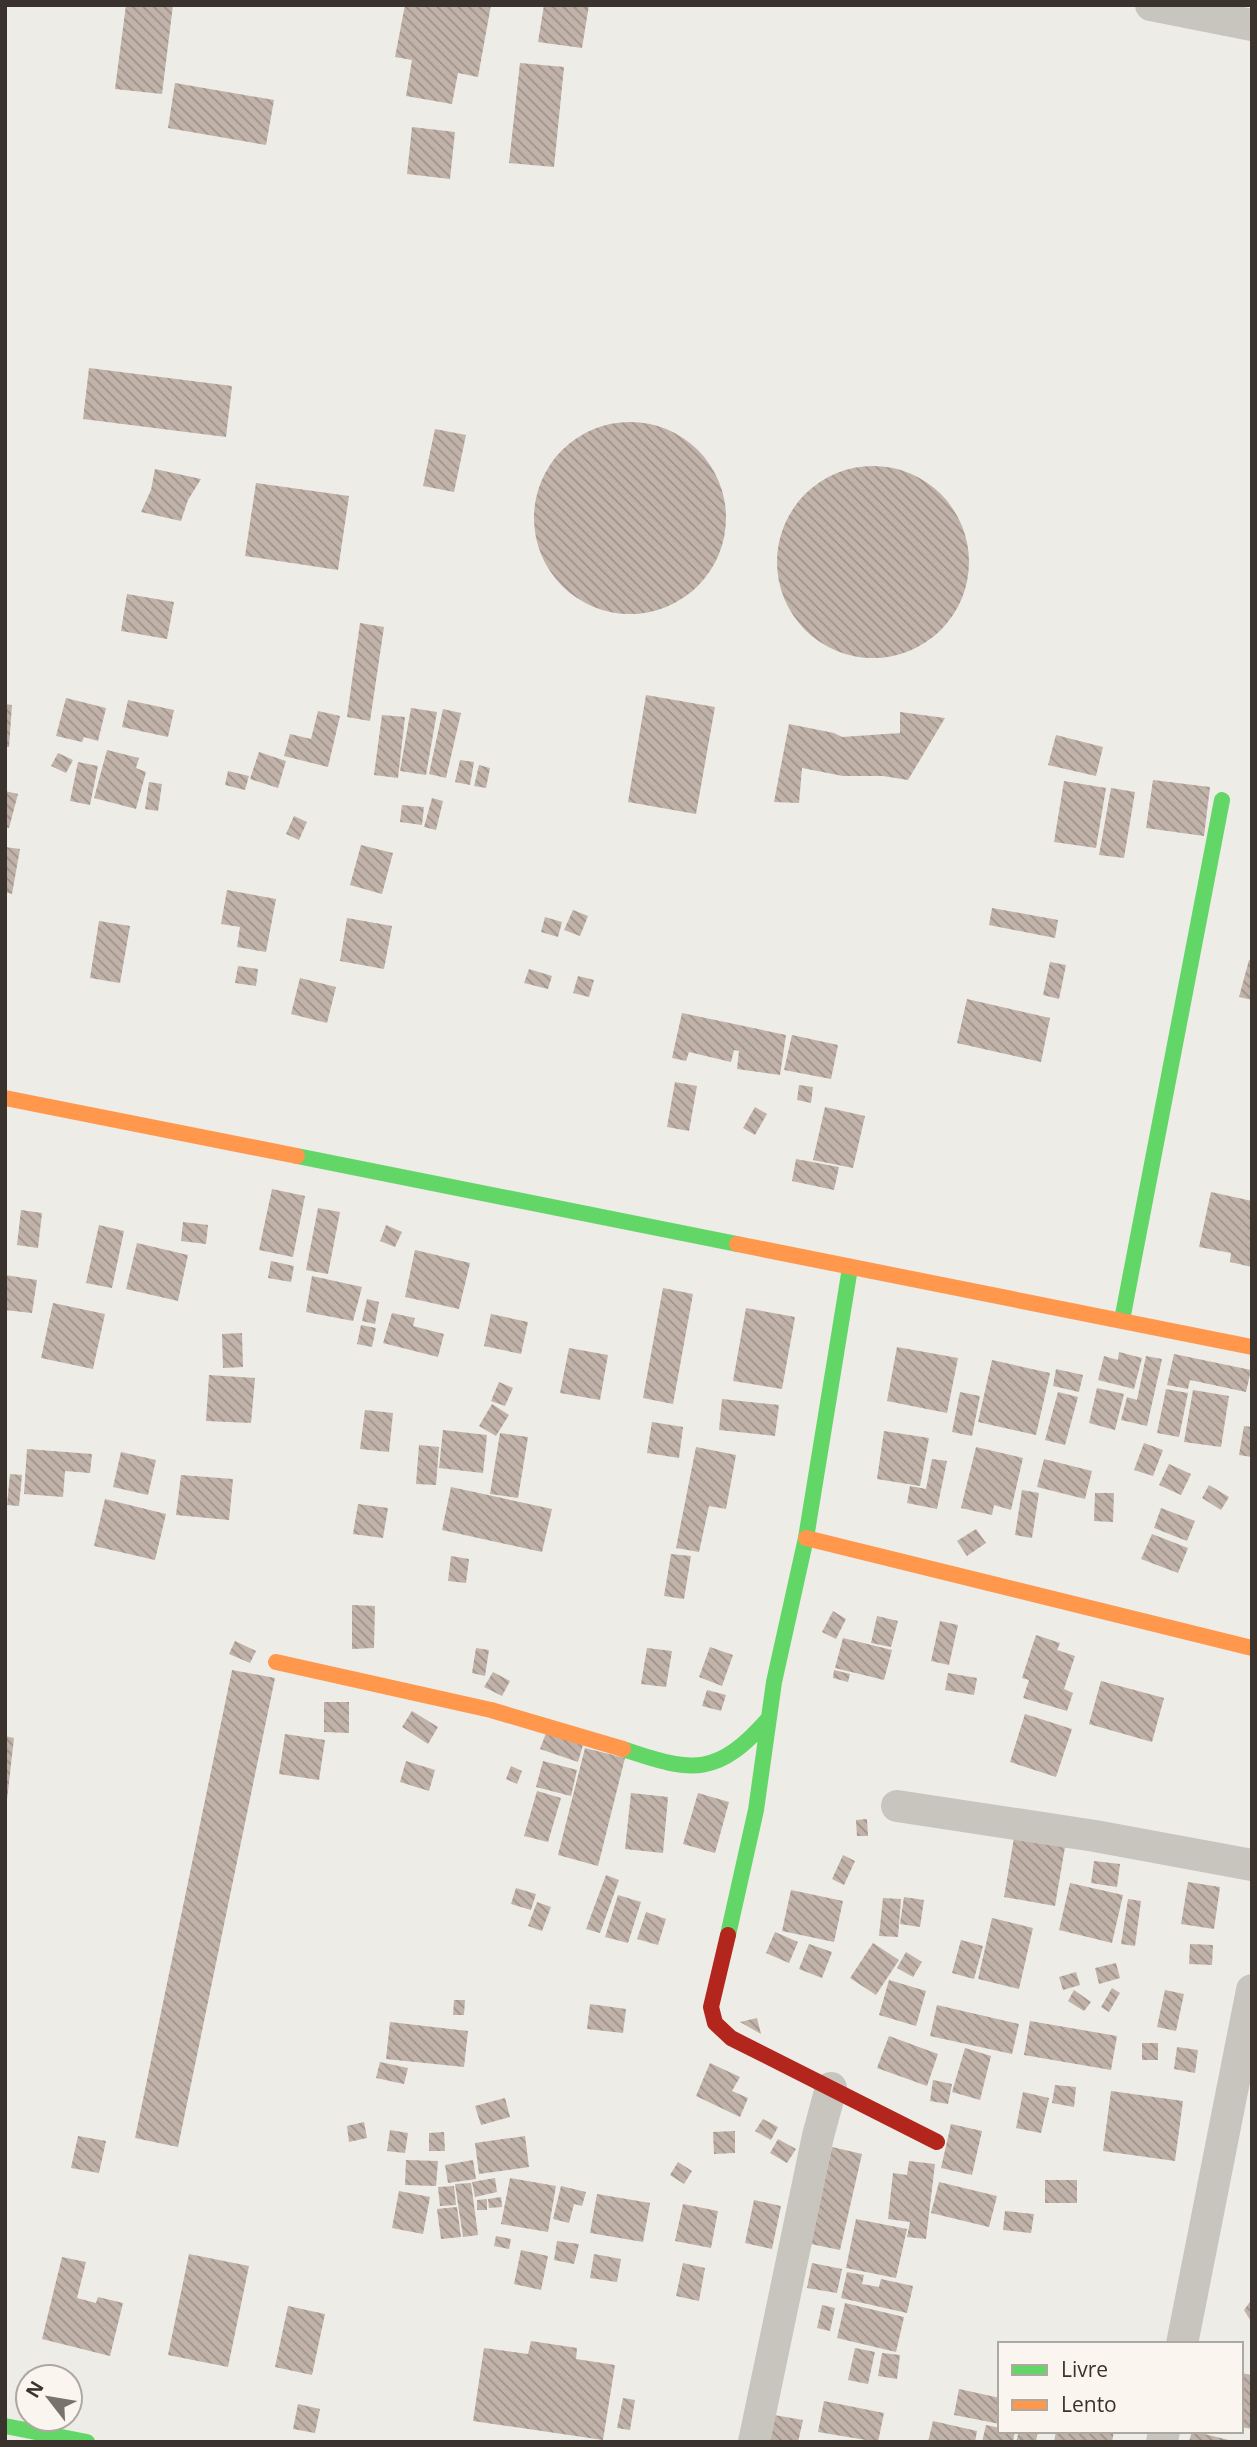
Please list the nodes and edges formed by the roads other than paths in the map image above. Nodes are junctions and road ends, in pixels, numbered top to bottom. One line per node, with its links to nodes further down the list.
1 (1151, 5): 2 (street)
2 (1252, 25)
3 (1222, 800): 6 (street)
4 (5, 1098): 5 (street)
5 (850, 1268): 6 (street); 8 (street)
6 (1122, 1320): 7 (street)
7 (1252, 1347)
8 (806, 1538): 9 (street); 11 (street)
9 (1252, 1648)
10 (276, 1662): 11 (street)
11 (769, 1718): 15 (street)
12 (897, 1806): 13 (street)
13 (1252, 1865)
14 (1252, 1990): 17 (street)
15 (831, 2088): 16 (street); 20 (street)
16 (936, 2142)
17 (1182, 2342)
18 (5, 2426): 19 (street)
19 (86, 2442)
20 (754, 2442)

